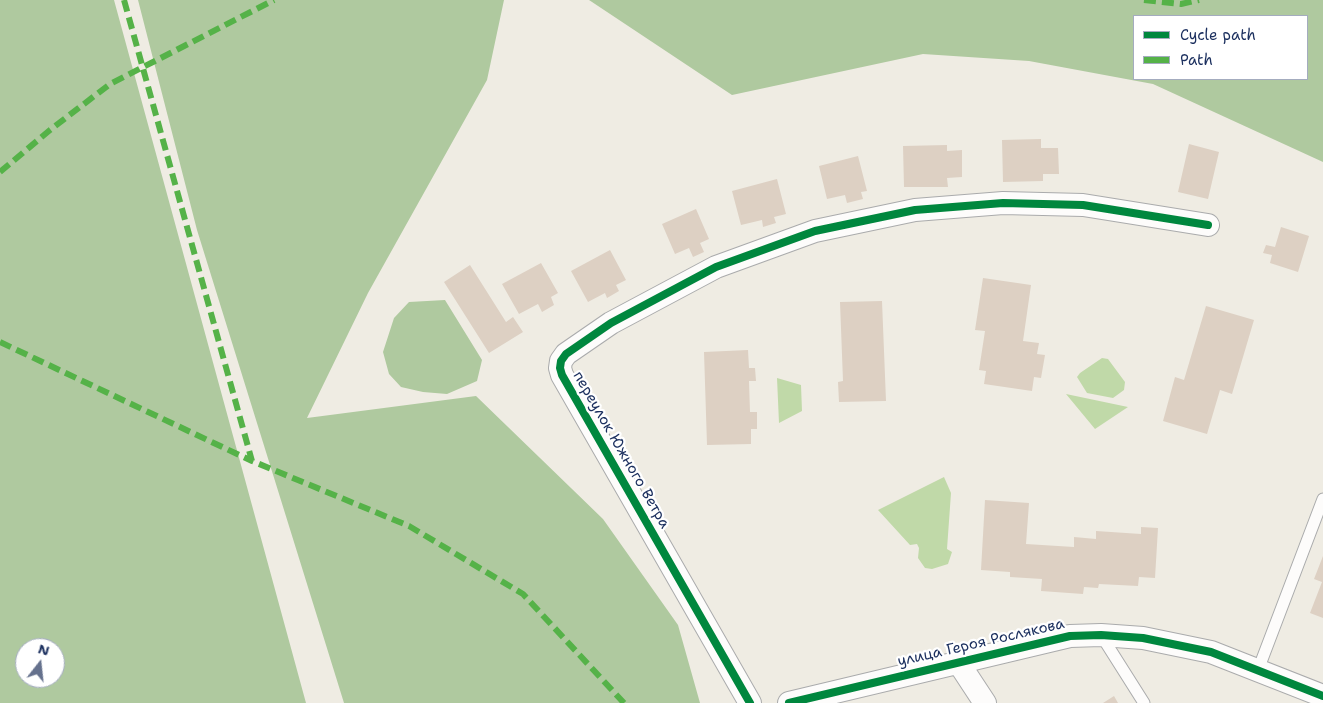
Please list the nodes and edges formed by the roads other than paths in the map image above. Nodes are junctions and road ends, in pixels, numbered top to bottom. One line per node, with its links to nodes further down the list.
1 (1208, 225): 7 (street, переулок Южного Ветра)
2 (1323, 499): 5 (lane)
3 (1101, 635): 4 (street, улица Героя Рослякова); 5 (street, улица Героя Рослякова); 10 (lane)
4 (958, 662): 8 (street, улица Героя Рослякова); 9 (street)
5 (1258, 670): 6 (street, улица Героя Рослякова)
6 (1323, 696)
7 (750, 703)
8 (789, 703)
9 (985, 703)
10 (1144, 703)

